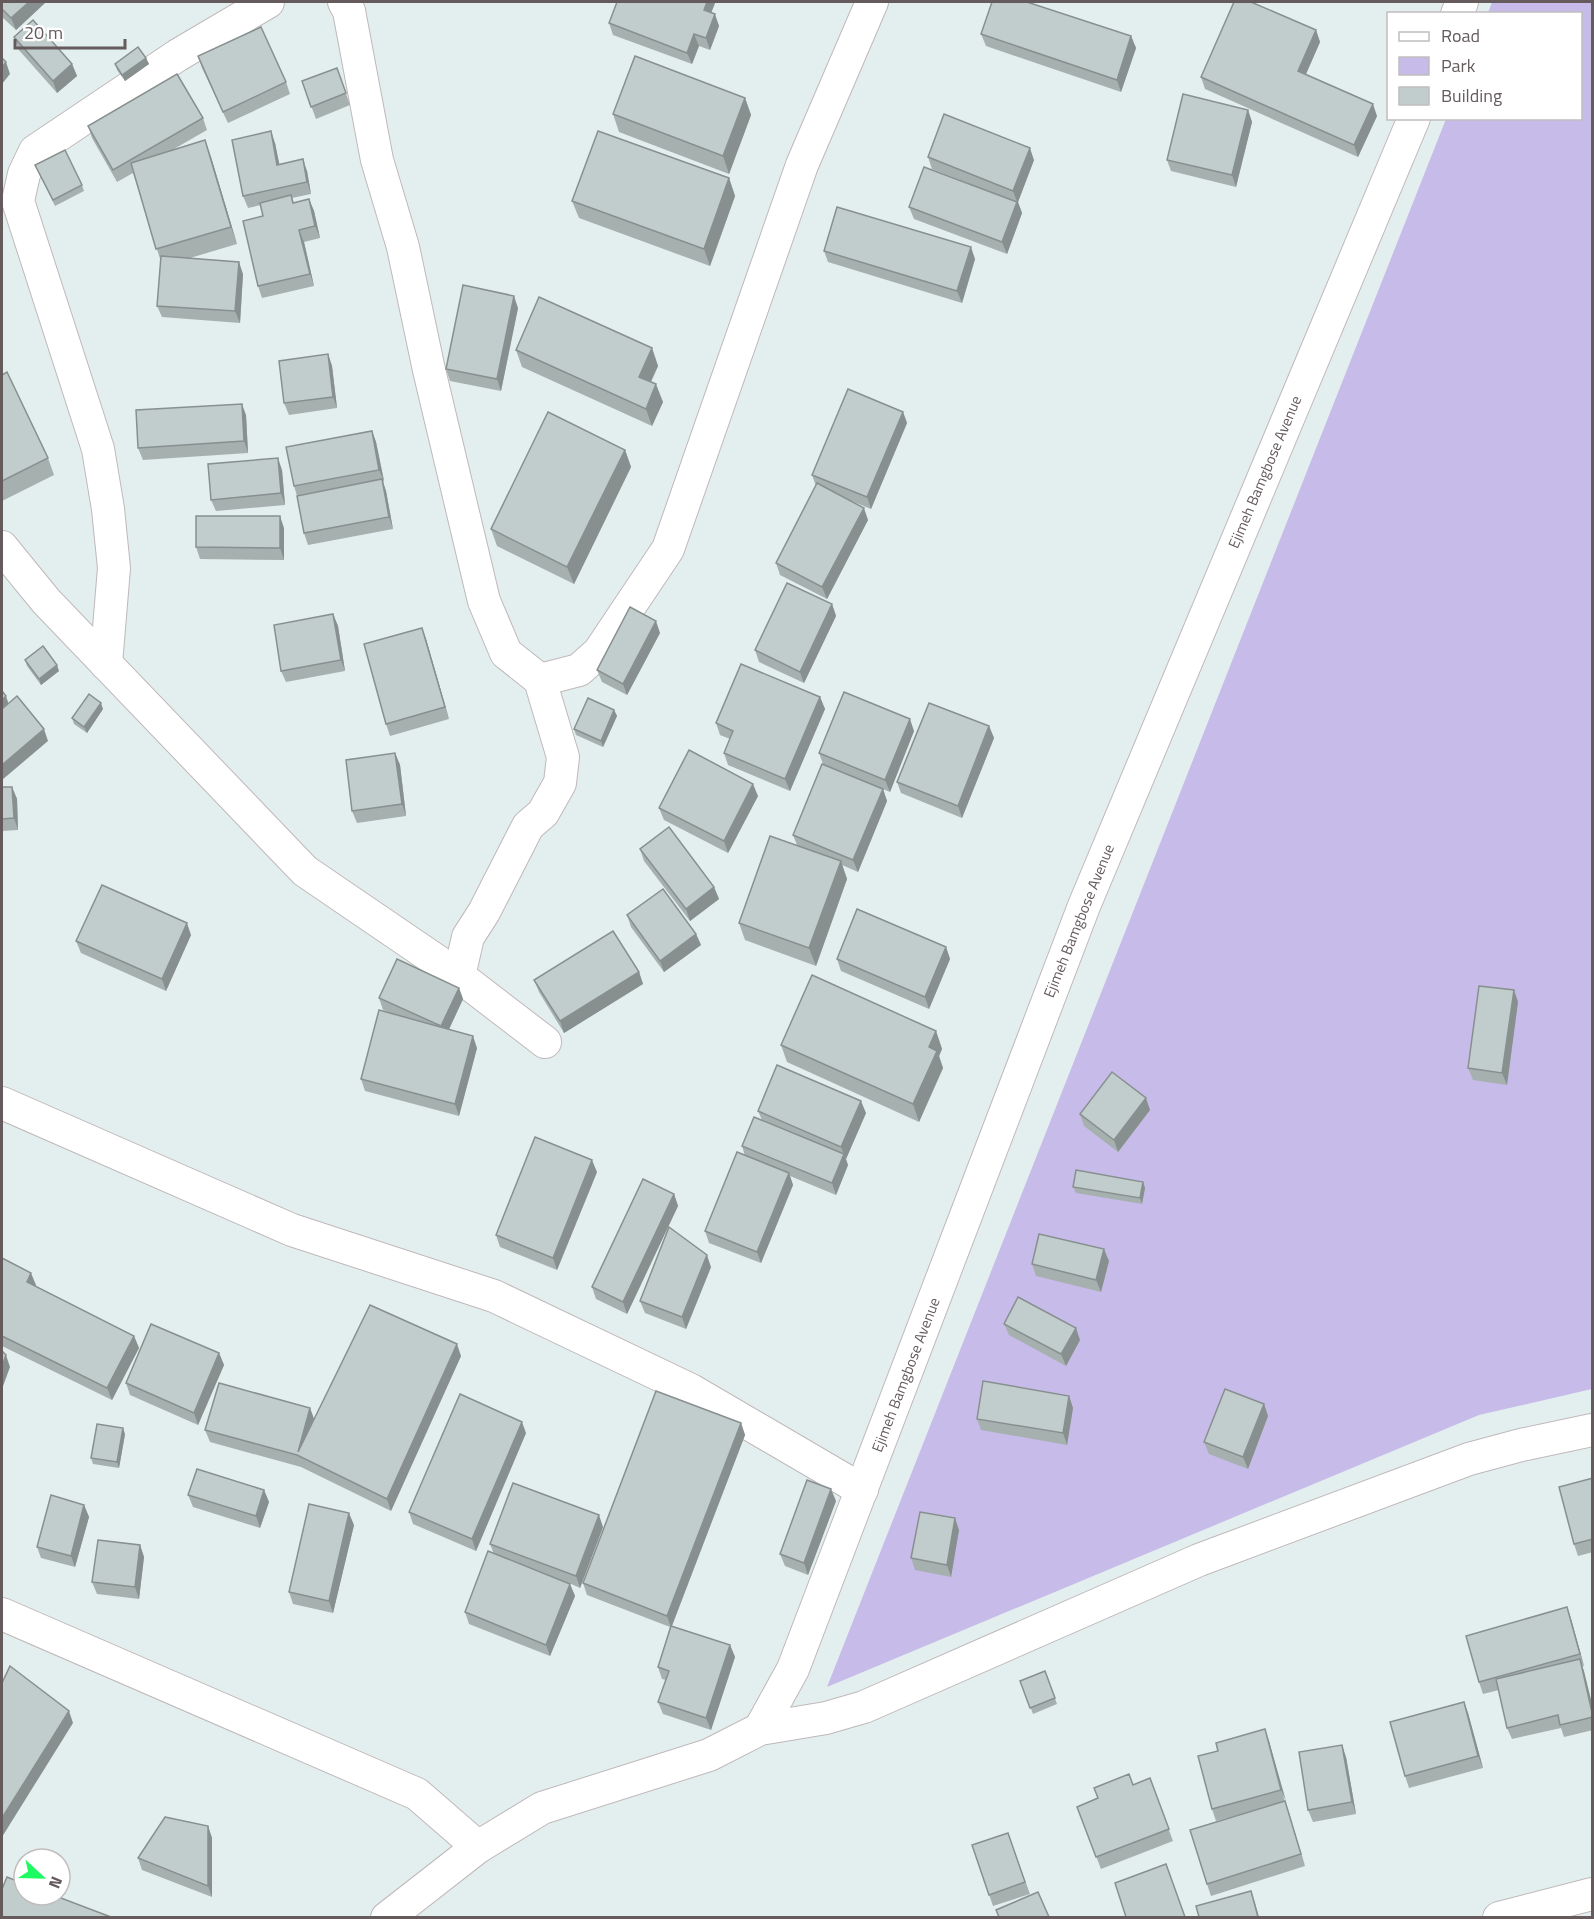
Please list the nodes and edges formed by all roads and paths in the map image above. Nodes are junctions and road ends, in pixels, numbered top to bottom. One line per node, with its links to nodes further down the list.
1 (268, 2): 6 (street)
2 (872, 2): 7 (street)
3 (351, 5): 7 (street)
4 (1413, 120): 12 (street, Ejimeh Bamgbose Avenue)
5 (2, 547): 6 (street)
6 (106, 664): 8 (street)
7 (540, 680): 8 (street)
8 (459, 976): 9 (street)
9 (545, 1042)
10 (2, 1103): 12 (street)
11 (1593, 1430): 14 (street)
12 (862, 1490): 14 (street, Ejimeh Bamgbose Avenue)
13 (2, 1614): 15 (street)
14 (760, 1730): 15 (street)
15 (478, 1847): 17 (street)
16 (1593, 1894): 18 (street)
17 (387, 1917)
18 (1499, 1917)

